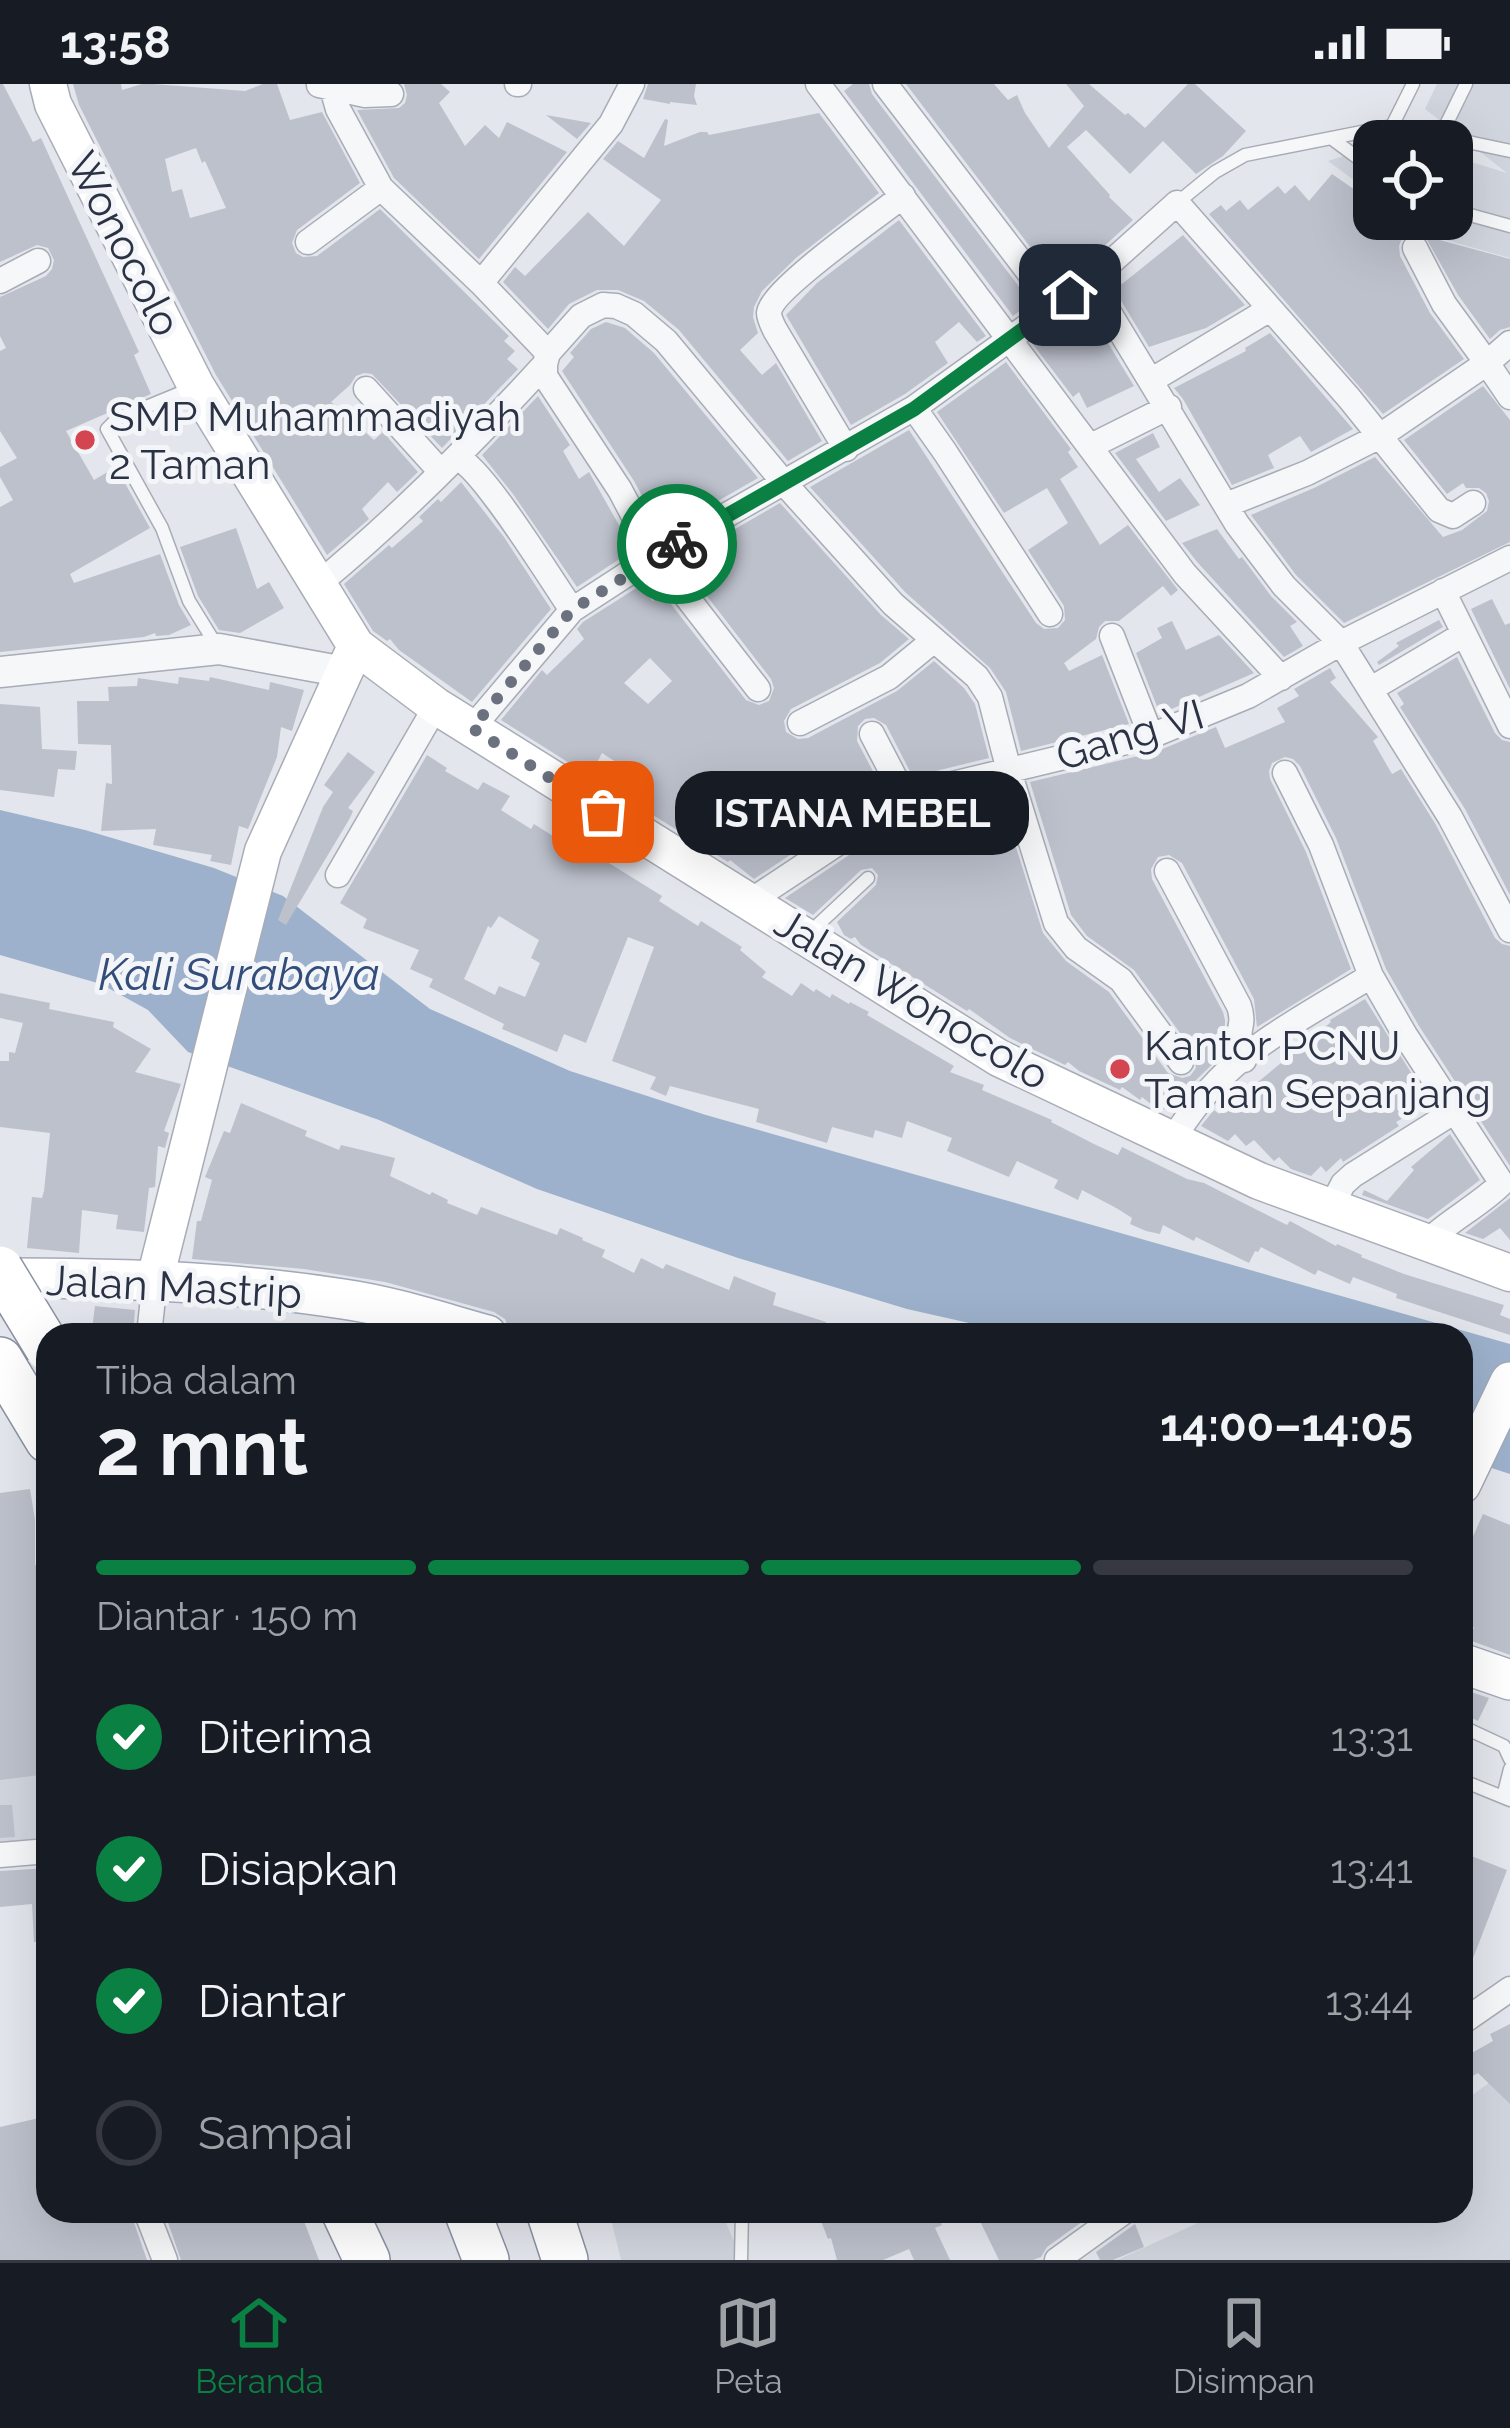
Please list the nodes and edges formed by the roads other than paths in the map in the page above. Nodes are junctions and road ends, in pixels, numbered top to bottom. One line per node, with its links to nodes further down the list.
1 (48, 84): 34 (main road, Wonocolo)
2 (632, 84): 26 (street)
3 (818, 84): 17 (street)
4 (885, 84): 27 (street)
5 (1413, 84): 9 (lane)
6 (1466, 84): 10 (lane)
7 (324, 86): 8 (street); 16 (street)
8 (392, 94)
9 (1395, 120)
10 (1449, 120)
11 (1353, 134): 12 (lane)
12 (1330, 138): 15 (lane); 18 (lane)
13 (1473, 142): 14 (lane)
14 (1510, 151)
15 (1353, 155)
16 (381, 188): 21 (street); 26 (street)
17 (903, 196): 29 (street); 41 (street)
18 (1177, 203): 24 (street); 28 (street)
19 (1473, 216): 20 (lane)
20 (1510, 226)
21 (308, 242)
22 (1415, 248): 32 (street)
23 (38, 261): 25 (street)
24 (1090, 280): 27 (street); 33 (street)
25 (0, 281)
26 (481, 283): 31 (street)
27 (1051, 308): 29 (street)
28 (1270, 309): 33 (street); 39 (street)
29 (1011, 339): 38 (street); 40 (street)
30 (1510, 343): 32 (street)
31 (546, 358): 42 (street); 43 (street); 46 (street)
32 (1486, 363): 36 (street); 39 (street)
33 (1152, 380): 37 (street)
34 (196, 386): 48 (main road, Wonocolo); 56 (lane)
35 (366, 389): 42 (street)
36 (1510, 397)
37 (1169, 407): 40 (street); 45 (street)
38 (914, 409): 41 (street); 51 (street)
39 (1380, 436): 44 (street); 45 (street)
40 (1090, 446): 59 (street)
41 (846, 449): 43 (street)
42 (450, 465): 48 (street); 50 (street)
43 (785, 484): 46 (street); 54 (street)
44 (1474, 503)
45 (1226, 505): 55 (street)
46 (655, 556): 50 (street); 60 (street)
47 (1510, 558): 49 (street, Gang VI)
48 (317, 585): 57 (main road, Wonocolo)
49 (1443, 591): 52 (street); 55 (street, Gang VI)
50 (572, 610): 65 (street)
51 (1050, 614)
52 (1464, 634): 61 (street); 64 (street)
53 (1112, 636): 67 (street)
54 (934, 640): 63 (street); 68 (street)
55 (1342, 643): 59 (street, Gang VI); 61 (street)
56 (219, 649): 57 (street); 58 (street)
57 (351, 659): 62 (main road, Jalan Wonocolo); 86 (main road)
58 (0, 672)
59 (1280, 678): 67 (street, Gang VI)
60 (758, 689)
61 (1371, 689): 75 (street)
62 (436, 706): 65 (main road, Jalan Wonocolo); 72 (street)
63 (800, 723)
64 (1510, 726)
65 (472, 728): 74 (main road, Jalan Wonocolo)
66 (872, 734): 70 (street)
67 (1150, 736): 68 (street, Gang VI)
68 (1009, 771): 70 (street, Gang VI); 79 (street)
69 (1285, 772): 77 (street)
70 (908, 803): 74 (street, Gang VI)
71 (1167, 871): 78 (street)
72 (338, 875)
73 (868, 878): 76 (lane)
74 (749, 902): 76 (main road, Jalan Wonocolo)
75 (1510, 930)
76 (805, 937): 81 (main road, Jalan Wonocolo)
77 (1371, 976): 78 (street); 80 (street)
78 (1244, 1060): 81 (street)
79 (1180, 1062)
80 (1455, 1111): 82 (street); 83 (street)
81 (1172, 1140): 82 (main road, Jalan Wonocolo)
82 (1330, 1209): 83 (main road, Jalan Wonocolo)
83 (1426, 1244): 84 (main road, Jalan Wonocolo)
84 (1510, 1273)
85 (0, 1274): 86 (main road, Jalan Mastrip); 89 (highway, bridge)
86 (155, 1279): 87 (street); 88 (main road, Jalan Mastrip)
87 (150, 1323)
88 (397, 1323)
89 (36, 1330)
90 (0, 1360): 92 (highway)
91 (1510, 1382): 93 (main road)
92 (36, 1420)
93 (1473, 1459)
94 (1473, 1667): 95 (main road)
95 (1510, 1680)
96 (1473, 1732): 97 (lane)
97 (1510, 1759)
98 (1510, 1769): 100 (lane)
99 (1473, 1785): 100 (lane)
100 (1507, 1798)
101 (36, 1852): 102 (street)
102 (0, 1855)
103 (1510, 1989): 104 (street)
104 (1473, 2015)
105 (151, 2223): 112 (street)
106 (350, 2223): 113 (highway)
107 (439, 2223): 114 (highway)
108 (472, 2223): 115 (highway)
109 (553, 2223): 116 (highway)
110 (742, 2223): 117 (lane)
111 (1108, 2223): 118 (street)
112 (165, 2260)
113 (367, 2260)
114 (454, 2260)
115 (486, 2260)
116 (566, 2260)
117 (741, 2260)
118 (1057, 2260)

